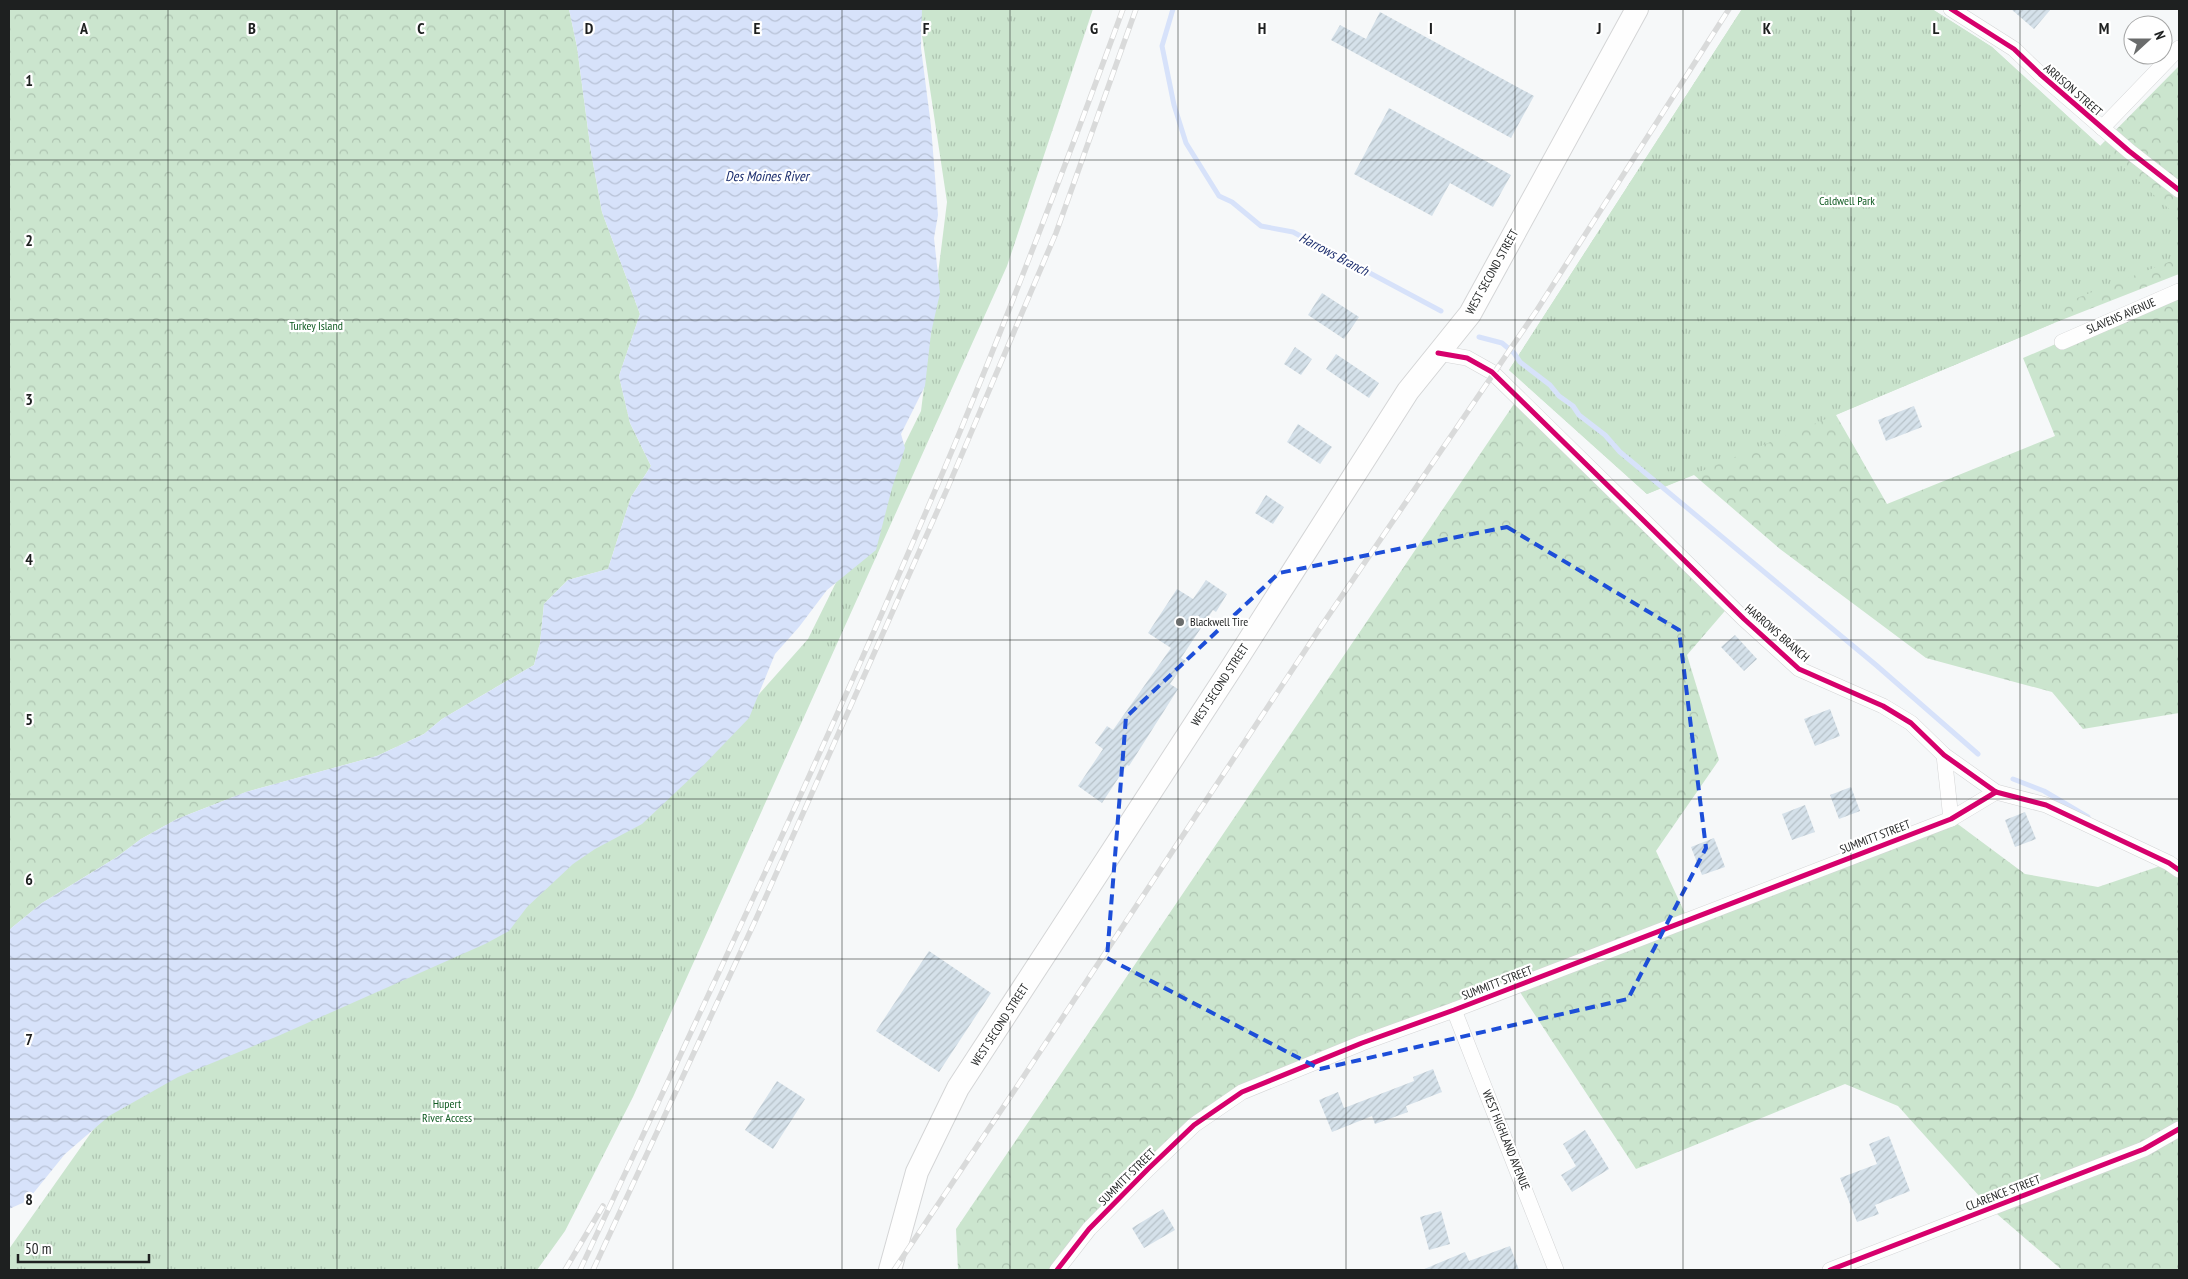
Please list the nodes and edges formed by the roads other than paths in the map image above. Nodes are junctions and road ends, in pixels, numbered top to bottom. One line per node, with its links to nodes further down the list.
1 (1637, 9): 8 (main road, WEST SECOND STREET)
2 (1951, 9): 4 (street, ARRISON STREET)
3 (2179, 48): 4 (street)
4 (2102, 128): 5 (street, ARRISON STREET)
5 (2179, 190)
6 (2179, 291): 7 (street, SLAVENS AVENUE)
7 (2062, 342)
8 (1438, 353): 9 (street, HARROWS BRANCH); 15 (main road, WEST SECOND STREET)
9 (1944, 755): 10 (street, HARROWS BRANCH); 11 (street)
10 (1996, 792): 11 (street, SUMMITT STREET); 12 (street, HARROWS BRANCH)
11 (1951, 819): 13 (street, SUMMITT STREET)
12 (2179, 870)
13 (1454, 1010): 16 (street, SUMMITT STREET); 17 (street, WEST HIGHLAND AVENUE)
14 (2179, 1129): 18 (street, CLARENCE STREET)
15 (890, 1270)
16 (1057, 1270)
17 (1556, 1270)
18 (1830, 1270)

